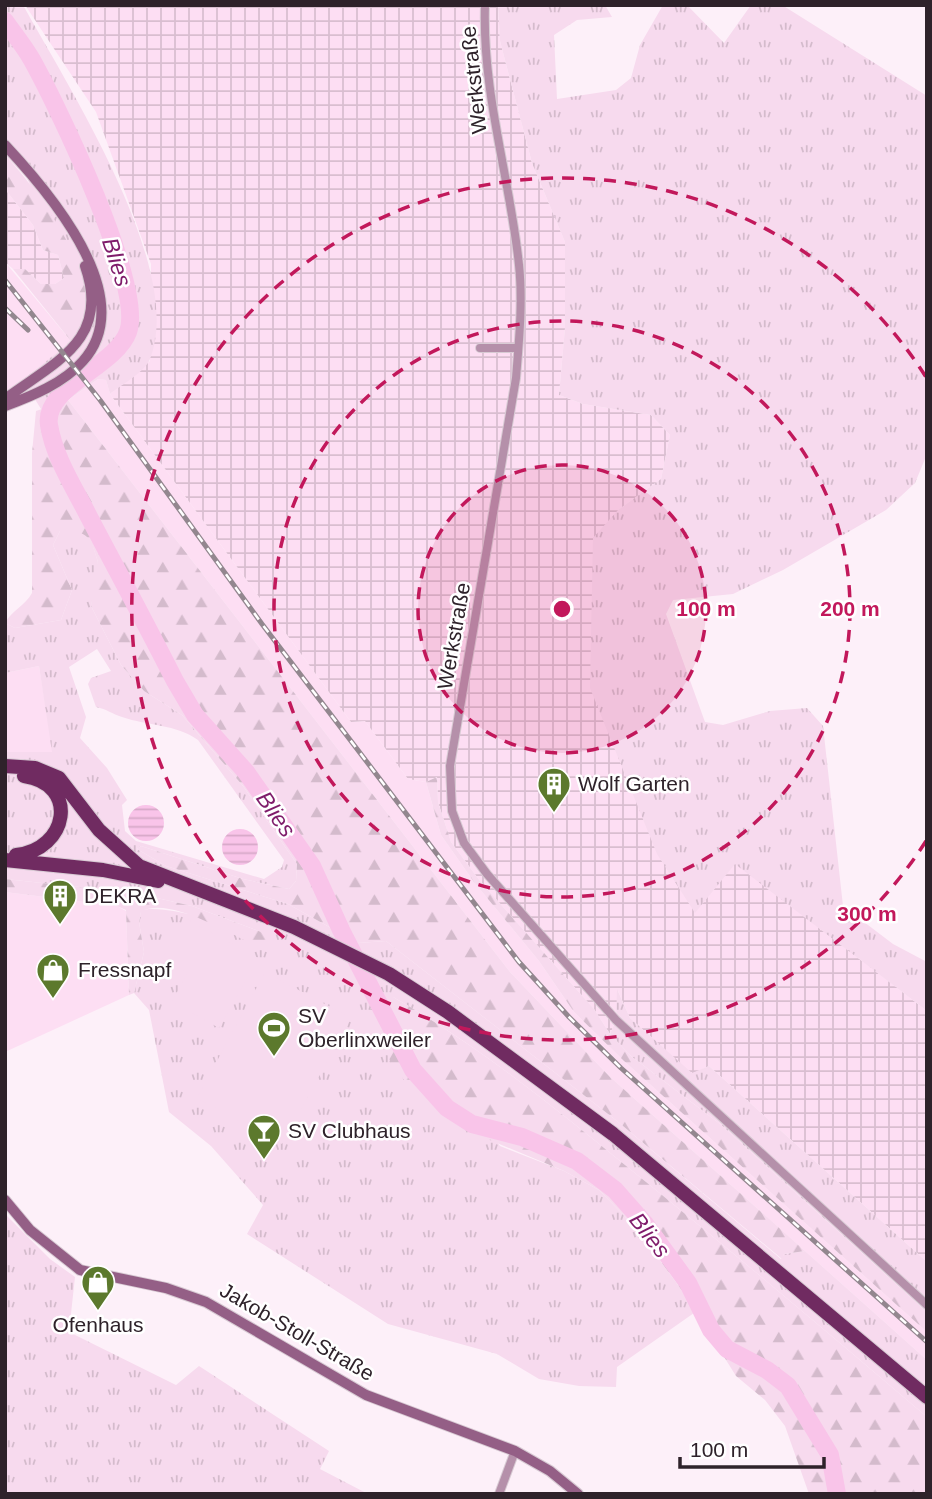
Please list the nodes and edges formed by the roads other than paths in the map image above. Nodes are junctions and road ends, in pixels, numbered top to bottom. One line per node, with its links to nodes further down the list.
1 (485, 5): 5 (street, Werkstraße)
2 (5, 145): 3 (main road)
3 (65, 219): 6 (main road); 7 (main road)
4 (480, 348): 5 (street)
5 (519, 348): 13 (street, Werkstraße)
6 (5, 400)
7 (5, 406)
8 (5, 766): 11 (highway)
9 (5, 774): 10 (highway)
10 (5, 858): 11 (highway)
11 (216, 896): 14 (highway)
12 (5, 1200): 15 (main road, Jakob-Stoll-Straße)
13 (927, 1305)
14 (927, 1397)
15 (515, 1451): 16 (street); 17 (main road, Jakob-Stoll-Straße)
16 (499, 1494)
17 (578, 1494)

